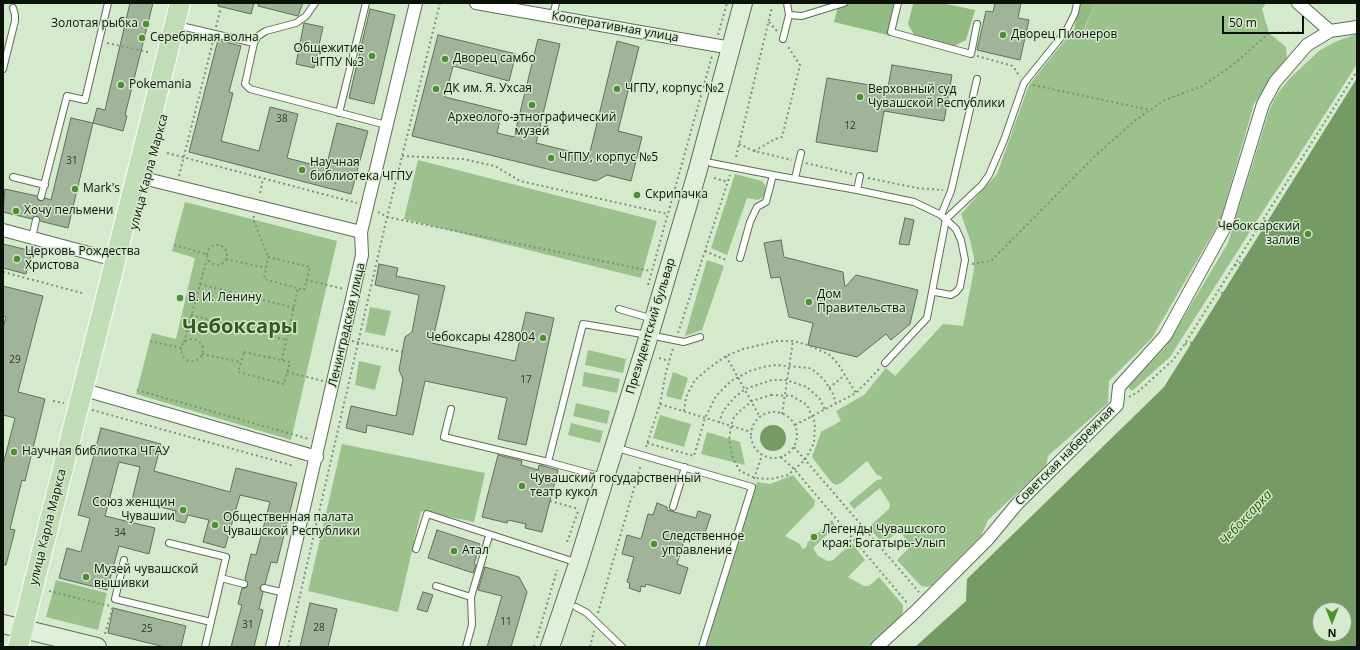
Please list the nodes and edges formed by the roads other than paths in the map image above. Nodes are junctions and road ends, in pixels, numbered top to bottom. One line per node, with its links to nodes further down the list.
1 (108, 3): 37 (lane)
2 (180, 3): 46 (main road, улица Карла Маркса)
3 (191, 3): 20 (main road, улица Карла Маркса)
4 (315, 3): 24 (lane)
5 (366, 3): 28 (lane)
6 (416, 3): 29 (street, Ленинградская улица)
7 (476, 3): 18 (street, Кооперативная улица)
8 (556, 3): 18 (lane)
9 (743, 3): 25 (main road, Президентский бульвар)
10 (754, 3): 25 (main road, Президентский бульвар)
11 (787, 3): 17 (lane)
12 (844, 3): 17 (lane)
13 (898, 3): 19 (lane)
14 (1077, 3): 40 (lane)
15 (1298, 3): 22 (street)
16 (13, 8): 26 (lane)
17 (789, 15): 23 (lane)
18 (553, 16): 25 (street, Кооперативная улица)
19 (977, 24)
20 (185, 27): 24 (lane); 36 (main road, улица Карла Маркса)
21 (1357, 27): 22 (street)
22 (1330, 31): 83 (street, Советская набережная)
23 (784, 39)
24 (254, 43): 28 (lane)
25 (725, 47): 31 (main road, Президентский бульвар)
26 (3, 69)
27 (977, 79): 40 (lane)
28 (339, 113): 29 (lane)
29 (386, 125): 43 (street, Ленинградская улица)
30 (801, 153): 35 (lane)
31 (708, 167): 32 (lane); 49 (main road, Президентский бульвар)
32 (773, 175): 35 (lane); 45 (lane)
33 (860, 176): 38 (lane)
34 (13, 177): 37 (lane)
35 (795, 178): 38 (lane)
36 (147, 179): 43 (street); 52 (main road, улица Карла Маркса)
37 (44, 185): 39 (lane)
38 (857, 190): 40 (lane)
39 (42, 197)
40 (944, 217): 47 (lane); 51 (lane)
41 (36, 220): 44 (lane)
42 (3, 230): 44 (street)
43 (361, 232): 55 (street, Ленинградская улица)
44 (32, 238): 46 (street)
45 (740, 258)
46 (115, 260): 52 (main road, улица Карла Маркса)
47 (935, 292)
48 (619, 309): 49 (lane)
49 (659, 334): 50 (lane); 54 (main road, Президентский бульвар); 56 (lane)
50 (700, 337)
51 (884, 363)
52 (84, 403): 55 (street); 74 (main road, улица Карла Маркса)
53 (451, 409): 56 (lane)
54 (619, 448): 57 (lane); 58 (main road, Президентский бульвар); 64 (main road, Президентский бульвар)
55 (317, 457): 69 (street, Ленинградская улица)
56 (548, 462): 58 (lane)
57 (685, 467): 59 (lane); 82 (lane)
58 (605, 477): 64 (main road, Президентский бульвар)
59 (673, 508)
60 (489, 536): 62 (lane); 64 (lane); 70 (lane)
61 (169, 544): 65 (lane)
62 (416, 549)
63 (124, 560): 72 (lane)
64 (583, 565): 71 (main road, Президентский бульвар)
65 (221, 578): 66 (lane); 72 (lane)
66 (244, 584)
67 (436, 586): 70 (lane)
68 (264, 588): 69 (lane)
69 (285, 593): 77 (street, Ленинградская улица)
70 (471, 597): 78 (lane)
71 (570, 604): 79 (main road, Президентский бульвар); 80 (main road, Президентский бульвар); 81 (lane)
72 (211, 622): 76 (lane)
73 (3, 624): 74 (main road)
74 (20, 638): 75 (main road)
75 (98, 644)
76 (205, 647)
77 (272, 647)
78 (466, 647)
79 (550, 647)
80 (562, 647)
81 (622, 647)
82 (702, 647)
83 (877, 647)

